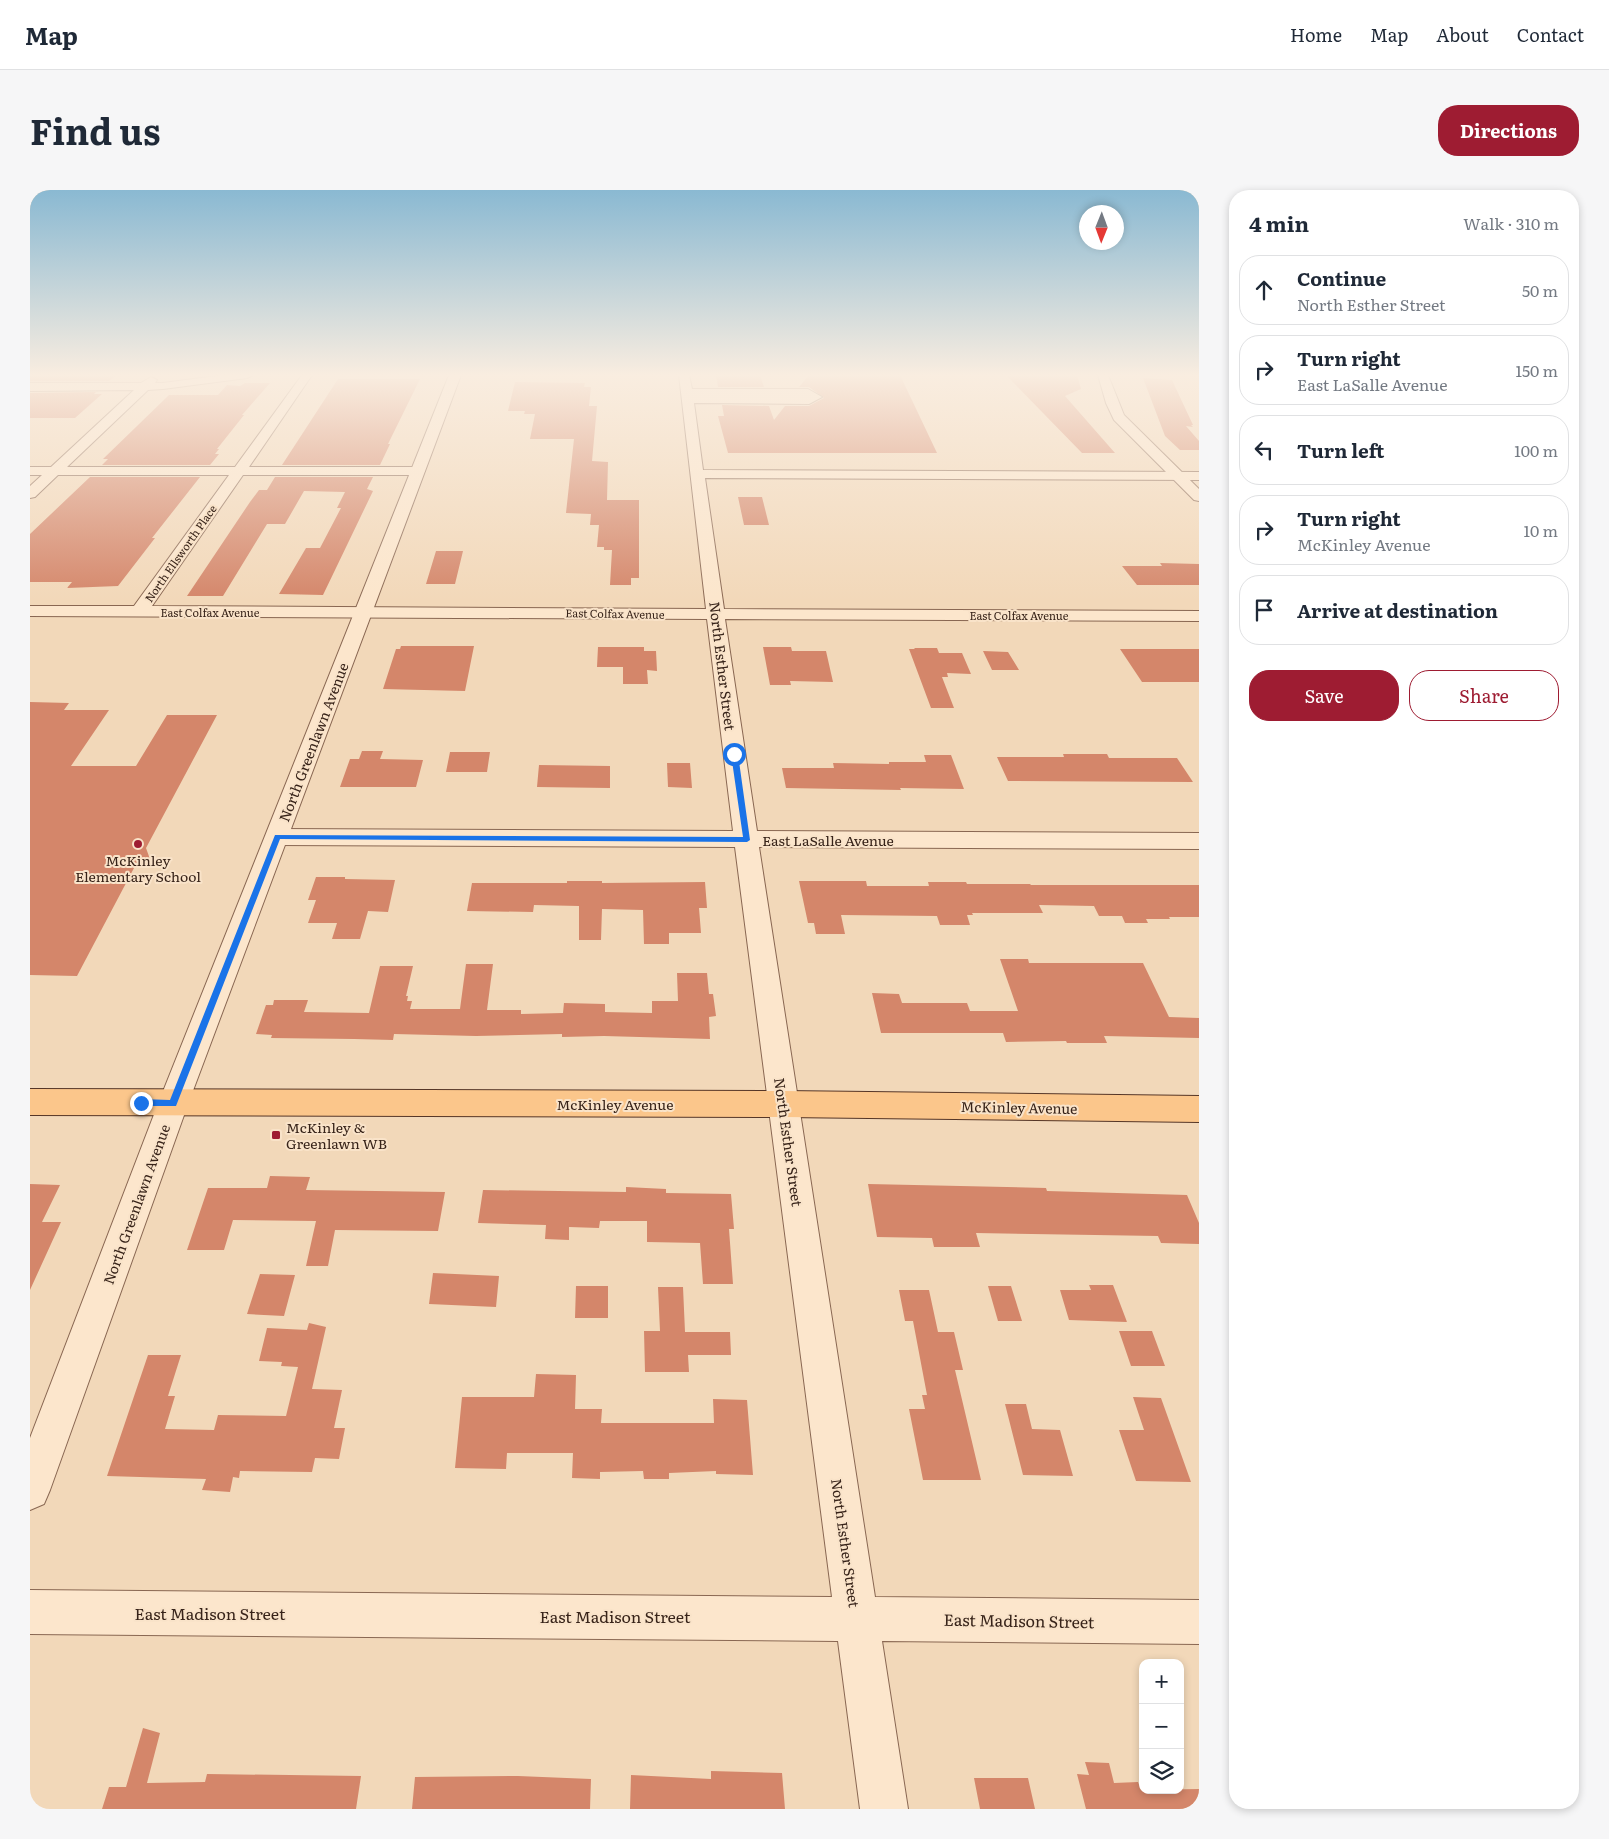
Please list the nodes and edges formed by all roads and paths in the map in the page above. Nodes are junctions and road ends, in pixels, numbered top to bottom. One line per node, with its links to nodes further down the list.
1 (76, 451): 7 (street)
2 (253, 451): 8 (street, North Ellsworth Place)
3 (426, 451): 9 (street, North Greenlawn Avenue)
4 (695, 451): 10 (street, North Esther Street)
5 (1152, 451): 11 (street)
6 (30, 471): 7 (street)
7 (54, 471): 8 (street); 13 (street)
8 (239, 471): 9 (street); 16 (street, North Ellsworth Place)
9 (418, 472): 17 (street, North Greenlawn Avenue)
10 (698, 474): 11 (street); 18 (street, North Esther Street)
11 (1177, 476): 12 (street); 14 (street)
12 (1199, 476)
13 (30, 494)
14 (1199, 497)
15 (30, 611): 16 (street, East Colfax Avenue)
16 (139, 612): 17 (street, East Colfax Avenue)
17 (363, 612): 18 (street, East Colfax Avenue); 20 (street, North Greenlawn Avenue)
18 (716, 614): 19 (street, East Colfax Avenue); 21 (street, North Esther Street)
19 (1199, 616)
20 (277, 837): 21 (street, East LaSalle Avenue); 24 (street, North Greenlawn Avenue)
21 (747, 840): 22 (street, East LaSalle Avenue); 25 (street, North Esther Street)
22 (1199, 841)
23 (30, 1102): 24 (main road, McKinley Avenue)
24 (173, 1104): 25 (main road, McKinley Avenue); 27 (street, North Greenlawn Avenue)
25 (784, 1104): 26 (main road, McKinley Avenue); 29 (street, North Esther Street)
26 (1199, 1109)
27 (30, 1490)
28 (30, 1612): 29 (street, East Madison Street)
29 (858, 1619): 30 (street, East Madison Street); 31 (street, North Esther Street)
30 (1199, 1622)
31 (884, 1809)

